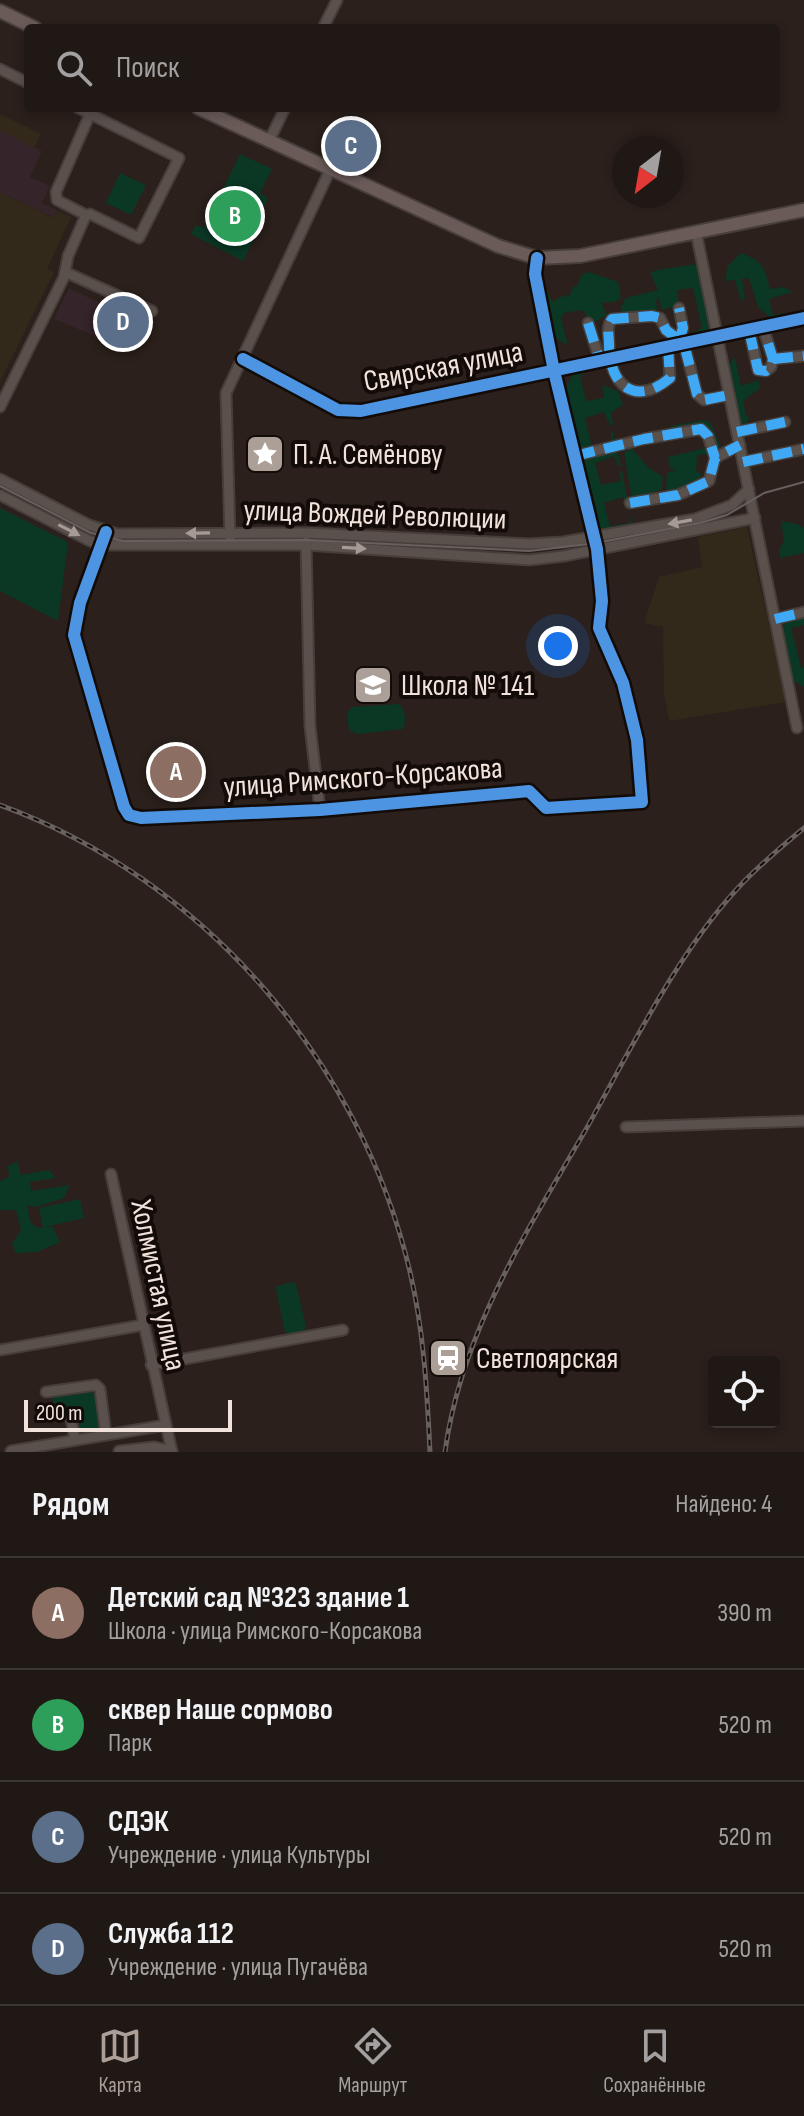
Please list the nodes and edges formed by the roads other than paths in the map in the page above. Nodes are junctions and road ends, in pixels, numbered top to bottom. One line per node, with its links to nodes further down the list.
1 (337, 0): 4 (street)
2 (0, 11): 3 (main road)
3 (27, 24)
4 (325, 24)
5 (0, 69): 6 (street)
6 (24, 81)
7 (86, 112): 10 (street)
8 (207, 112): 11 (main road)
9 (283, 112): 11 (street)
10 (90, 114): 14 (street); 14 (street)
11 (269, 141): 12 (main road)
12 (330, 170): 16 (main road); 28 (street)
13 (804, 210): 15 (main road)
14 (86, 215): 17 (street)
15 (696, 232): 16 (main road); 24 (street)
16 (537, 258): 31 (street)
17 (64, 274): 19 (street); 33 (street)
18 (679, 308): 25 (street)
19 (152, 311)
20 (804, 318): 22 (street, Свирская улица)
21 (588, 323): 30 (street)
22 (763, 327): 23 (street, Свирская улица); 29 (street)
23 (749, 330): 24 (street, Свирская улица); 29 (street)
24 (718, 337): 25 (street, Свирская улица); 32 (street)
25 (681, 342): 26 (street, Свирская улица); 30 (street); 32 (street)
26 (668, 347): 30 (street, Свирская улица); 30 (street)
27 (804, 356): 29 (street)
28 (243, 359): 31 (street, Свирская улица); 47 (street)
29 (773, 359)
30 (604, 360): 31 (street, Свирская улица)
31 (554, 371): 38 (street)
32 (729, 395): 35 (street)
33 (0, 407)
34 (785, 422): 35 (street)
35 (737, 432): 36 (street)
36 (740, 445): 39 (street); 40 (street)
37 (804, 449): 40 (street)
38 (575, 456): 39 (street); 49 (street)
39 (715, 458): 44 (street)
40 (743, 462): 42 (street)
41 (0, 479): 46 (street, улица Вождей Революции)
42 (749, 489): 45 (street); 49 (street, улица Вождей Революции, one-way to 49)
43 (0, 495): 50 (street, улица Вождей Революции, one-way to 50)
44 (630, 503)
45 (755, 518): 53 (street, улица Вождей Революции); 55 (street)
46 (106, 532): 47 (street, улица Вождей Революции, one-way to 46); 50 (street)
47 (229, 532): 48 (street, улица Вождей Революции); 51 (street)
48 (306, 533): 49 (street, улица Вождей Революции); 52 (street)
49 (594, 538): 53 (street)
50 (101, 544): 51 (street, улица Вождей Революции); 57 (street, улица Римского-Корсакова)
51 (230, 545): 52 (street, улица Вождей Революции)
52 (306, 545): 53 (street, улица Вождей Революции, one-way to 53); 57 (street)
53 (597, 549): 57 (street, улица Римского-Корсакова)
54 (804, 612): 55 (street)
55 (775, 619): 56 (street)
56 (797, 728)
57 (320, 810)
58 (804, 1121): 59 (street)
59 (626, 1127)
60 (111, 1174): 61 (street, Холмистая улица)
61 (143, 1325): 63 (street); 64 (street, Холмистая улица)
62 (343, 1330): 64 (street)
63 (0, 1350)
64 (151, 1365): 67 (street, Холмистая улица)
65 (46, 1392): 68 (street)
66 (71, 1419): 69 (street)
67 (166, 1425): 68 (street); 72 (street, Холмистая улица)
68 (106, 1435): 69 (street)
69 (75, 1440): 70 (street)
70 (29, 1450): 71 (street)
71 (11, 1451)
72 (172, 1451): 74 (street)
73 (106, 1452): 74 (street)
74 (119, 1452)

